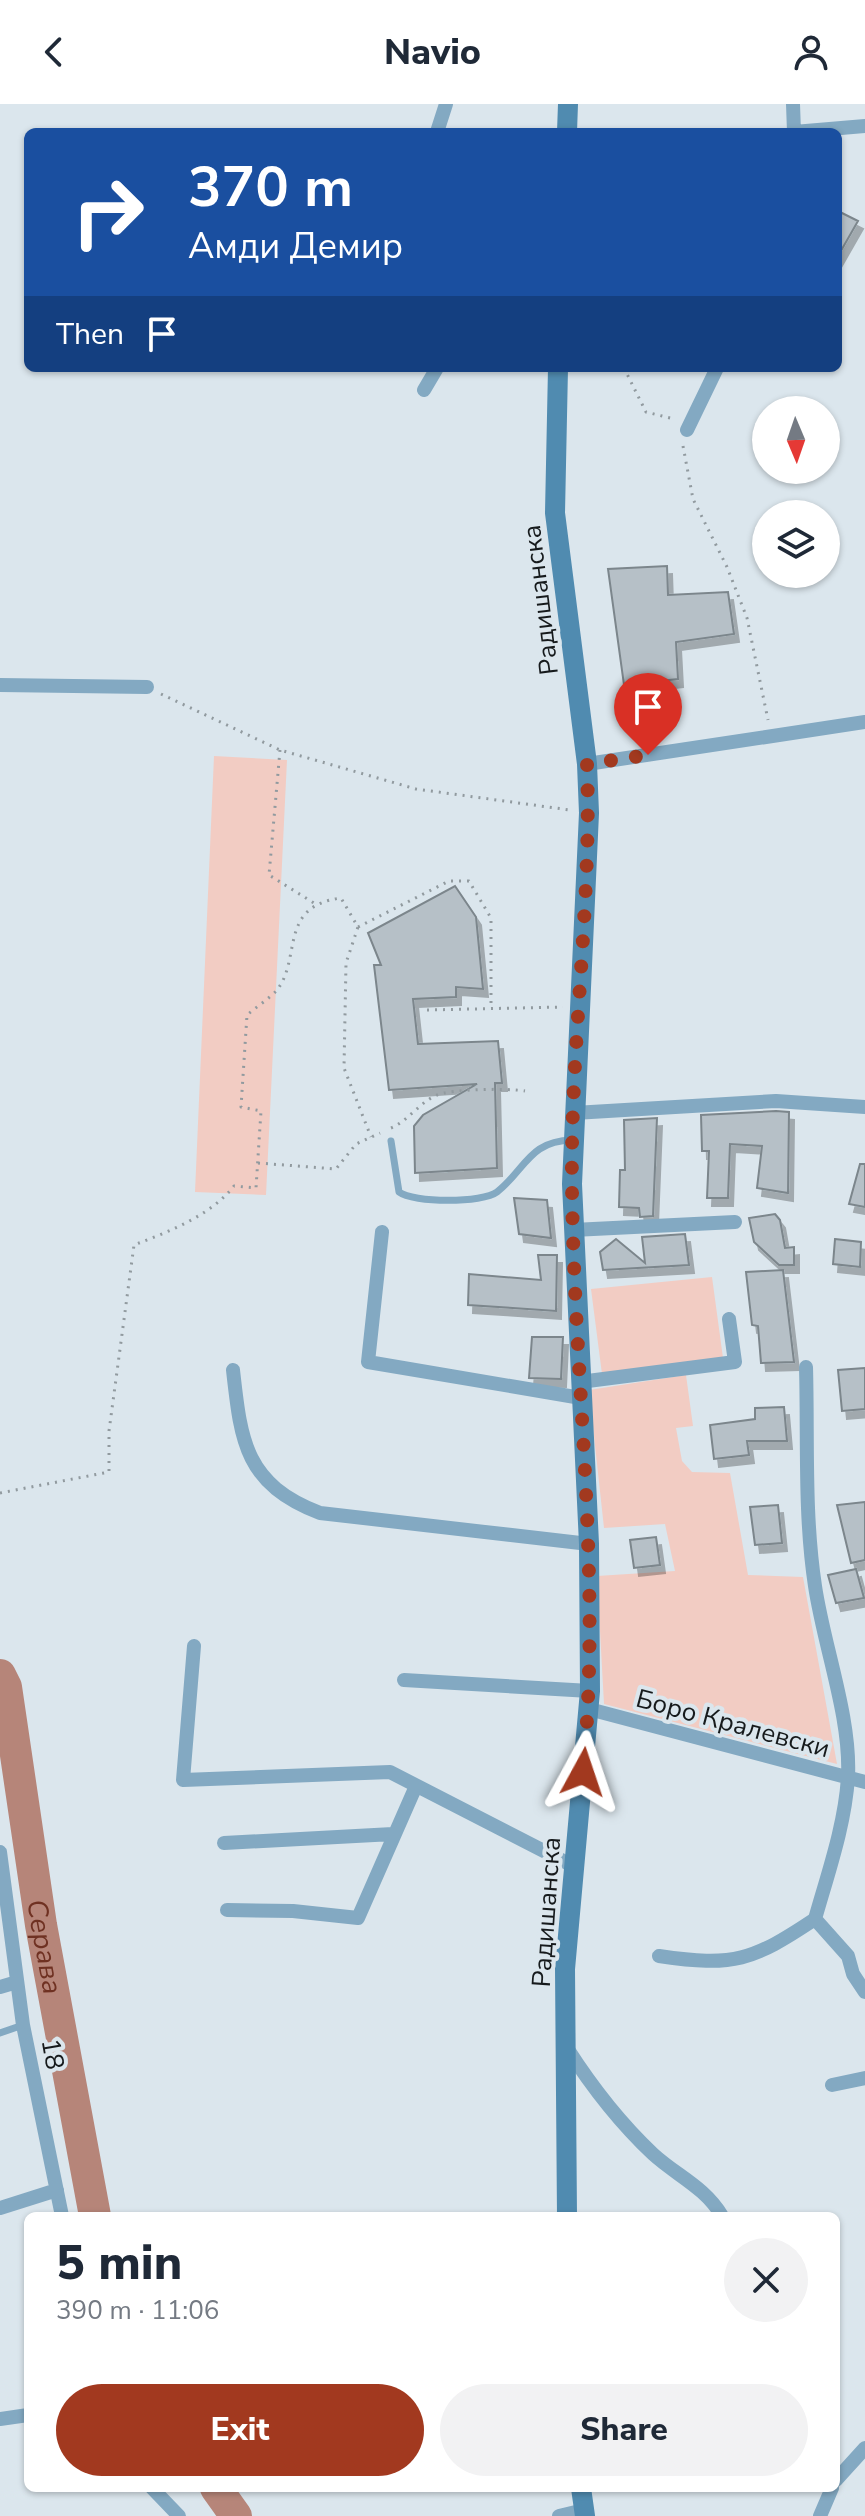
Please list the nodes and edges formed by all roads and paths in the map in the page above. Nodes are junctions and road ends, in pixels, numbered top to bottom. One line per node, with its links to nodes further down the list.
1 (446, 104): 5 (street)
2 (568, 104): 6 (street)
3 (793, 104): 7 (street)
4 (865, 126): 8 (street)
5 (438, 128)
6 (567, 128)
7 (794, 128)
8 (841, 128)
9 (435, 372): 13 (street)
10 (558, 372): 20 (street, Радишанска)
11 (626, 372): 14 (path)
12 (715, 372): 14 (street)
13 (424, 390)
14 (688, 427): 18 (path)
15 (0, 685): 16 (street)
16 (147, 687): 19 (path)
17 (865, 722): 18 (street)
18 (771, 735): 20 (street)
19 (280, 750): 21 (path); 22 (path)
20 (587, 764): 21 (street, Радишанска)
21 (589, 813): 24 (street, Радишанска)
22 (317, 905): 23 (path); 33 (path)
23 (358, 927): 25 (path); 30 (path)
24 (581, 1007): 25 (path); 29 (street, Радишанска)
25 (491, 1009): 26 (path)
26 (427, 1010)
27 (525, 1091): 30 (path)
28 (865, 1107): 29 (street)
29 (574, 1113): 31 (street, Радишанска)
30 (371, 1137): 33 (path)
31 (573, 1140): 32 (lane); 35 (street, Радишанска)
32 (391, 1141)
33 (258, 1163): 41 (path)
34 (735, 1222): 35 (street)
35 (573, 1230): 40 (street, Радишанска)
36 (382, 1232): 40 (street)
37 (729, 1319): 40 (street)
38 (806, 1367): 46 (street)
39 (233, 1370): 42 (street)
40 (581, 1390): 42 (street, Радишанска)
41 (0, 1493)
42 (589, 1544): 45 (street, Радишанска)
43 (194, 1646): 48 (street)
44 (404, 1680): 45 (street, Боро Кралевски)
45 (590, 1700): 46 (street, Боро Кралевски); 52 (street, Радишанска)
46 (848, 1778): 47 (street, Боро Кралевски); 54 (street)
47 (865, 1782)
48 (416, 1786): 49 (street); 52 (street)
49 (393, 1834): 50 (street); 53 (street)
50 (224, 1843)
51 (0, 1852): 58 (street, 18)
52 (575, 1867): 63 (street, Радишанска)
53 (227, 1910)
54 (815, 1919): 56 (street); 57 (street)
55 (865, 1952): 57 (street)
56 (659, 1956)
57 (848, 1956): 60 (street)
58 (17, 1982): 59 (street); 61 (street, 18)
59 (0, 1987)
60 (865, 1992)
61 (23, 2025): 62 (lane); 66 (street, 18)
62 (0, 2033)
63 (565, 2044): 69 (street, Радишанска); 70 (street)
64 (865, 2078): 65 (street)
65 (832, 2085)
66 (57, 2190): 67 (street); 68 (street, 18)
67 (0, 2208)
68 (61, 2212)
69 (567, 2212)
70 (719, 2212)
71 (24, 2416): 72 (street)
72 (0, 2419)
73 (865, 2448): 74 (street)
74 (840, 2476)
75 (156, 2492): 79 (street)
76 (581, 2492): 78 (street)
77 (830, 2492): 81 (street)
78 (584, 2513): 80 (street)
79 (179, 2516)
80 (559, 2516)
81 (820, 2516)

